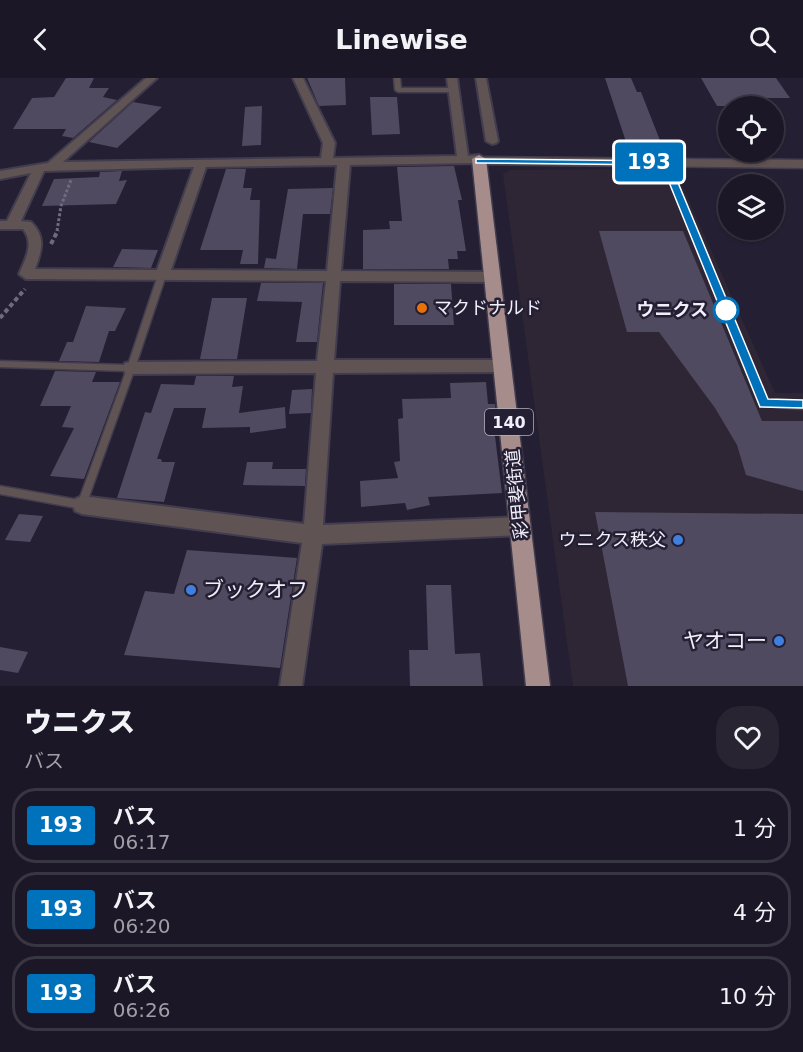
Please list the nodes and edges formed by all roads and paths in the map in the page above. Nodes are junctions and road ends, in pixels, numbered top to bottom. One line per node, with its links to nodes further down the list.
1 (152, 78): 13 (street)
2 (298, 78): 8 (street)
3 (398, 78): 5 (lane)
4 (481, 78): 6 (street)
5 (453, 84): 7 (street)
6 (492, 141)
7 (474, 159): 9 (street); 11 (street); 18 (highway, 彩甲斐街道 / 140)
8 (327, 160): 9 (street); 10 (street)
9 (344, 160): 16 (street)
10 (202, 162): 13 (street); 17 (street)
11 (666, 163): 12 (street); 23 (lane)
12 (803, 164)
13 (46, 167): 14 (street); 15 (street)
14 (0, 175)
15 (6, 225): 17 (street)
16 (335, 274): 17 (street); 18 (street); 20 (street)
17 (162, 275): 22 (lane)
18 (492, 277): 21 (highway, 彩甲斐街道 / 140)
19 (0, 364): 22 (lane)
20 (325, 366): 21 (street); 22 (street); 27 (street)
21 (502, 366): 26 (highway, 彩甲斐街道 / 140)
22 (132, 368): 25 (lane)
23 (803, 405)
24 (0, 490): 25 (lane)
25 (82, 505): 27 (street)
26 (520, 526): 27 (street); 29 (highway, 彩甲斐街道 / 140)
27 (313, 535): 28 (street)
28 (291, 686)
29 (538, 686)

